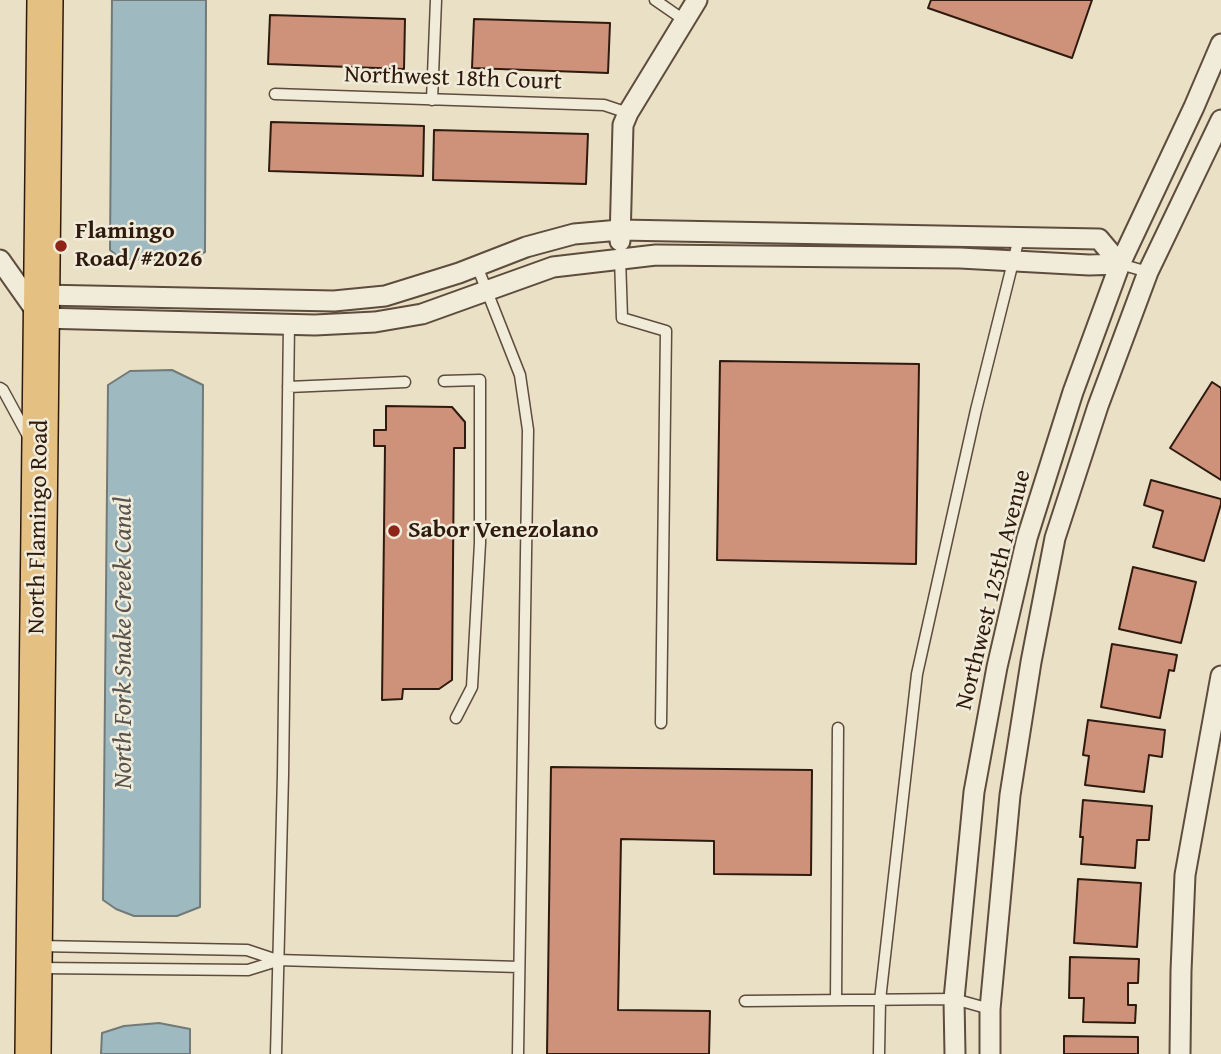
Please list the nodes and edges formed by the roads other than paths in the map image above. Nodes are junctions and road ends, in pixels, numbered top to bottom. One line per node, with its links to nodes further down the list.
1 (45, 0): 21 (highway, North Flamingo Road)
2 (436, 0): 8 (lane)
3 (654, 0): 5 (lane)
4 (696, 0): 5 (street)
5 (684, 20): 9 (street)
6 (1221, 44): 16 (street, Northwest 125th Avenue)
7 (275, 94): 8 (lane, Northwest 18th Court)
8 (432, 100): 9 (lane, Northwest 18th Court)
9 (628, 113): 11 (street)
10 (1221, 120): 18 (street, Northwest 125th Avenue)
11 (621, 230): 12 (street); 13 (street); 17 (street)
12 (1019, 238): 15 (lane); 16 (street)
13 (620, 258): 15 (street); 19 (street); 31 (lane)
14 (0, 260): 21 (street)
15 (1012, 261): 16 (street); 38 (lane)
16 (1120, 264): 18 (lane); 36 (street, Northwest 125th Avenue)
17 (477, 266): 19 (lane); 20 (street)
18 (1148, 272): 40 (street, Northwest 125th Avenue)
19 (487, 290): 23 (street); 35 (lane)
20 (241, 300): 21 (street); 22 (street)
21 (41, 307): 22 (street); 28 (highway, North Flamingo Road)
22 (240, 323): 23 (street)
23 (289, 324): 26 (lane)
24 (444, 381): 30 (lane)
25 (404, 382): 26 (lane)
26 (288, 387): 34 (lane)
27 (0, 388): 28 (lane)
28 (39, 462): 33 (highway, North Flamingo Road)
29 (1221, 676): 47 (street)
30 (456, 719)
31 (661, 723)
32 (838, 728): 37 (lane)
33 (34, 957): 34 (lane); 34 (lane); 41 (highway, North Flamingo Road)
34 (277, 960): 35 (lane); 42 (lane)
35 (519, 967): 43 (lane)
36 (954, 999): 38 (lane); 40 (lane); 45 (street, Northwest 125th Avenue)
37 (836, 1000): 38 (lane); 39 (lane)
38 (880, 1000): 44 (lane)
39 (745, 1001)
40 (990, 1009): 46 (street, Northwest 125th Avenue)
41 (33, 1054)
42 (276, 1054)
43 (518, 1054)
44 (879, 1054)
45 (955, 1054)
46 (990, 1054)
47 (1180, 1054)

